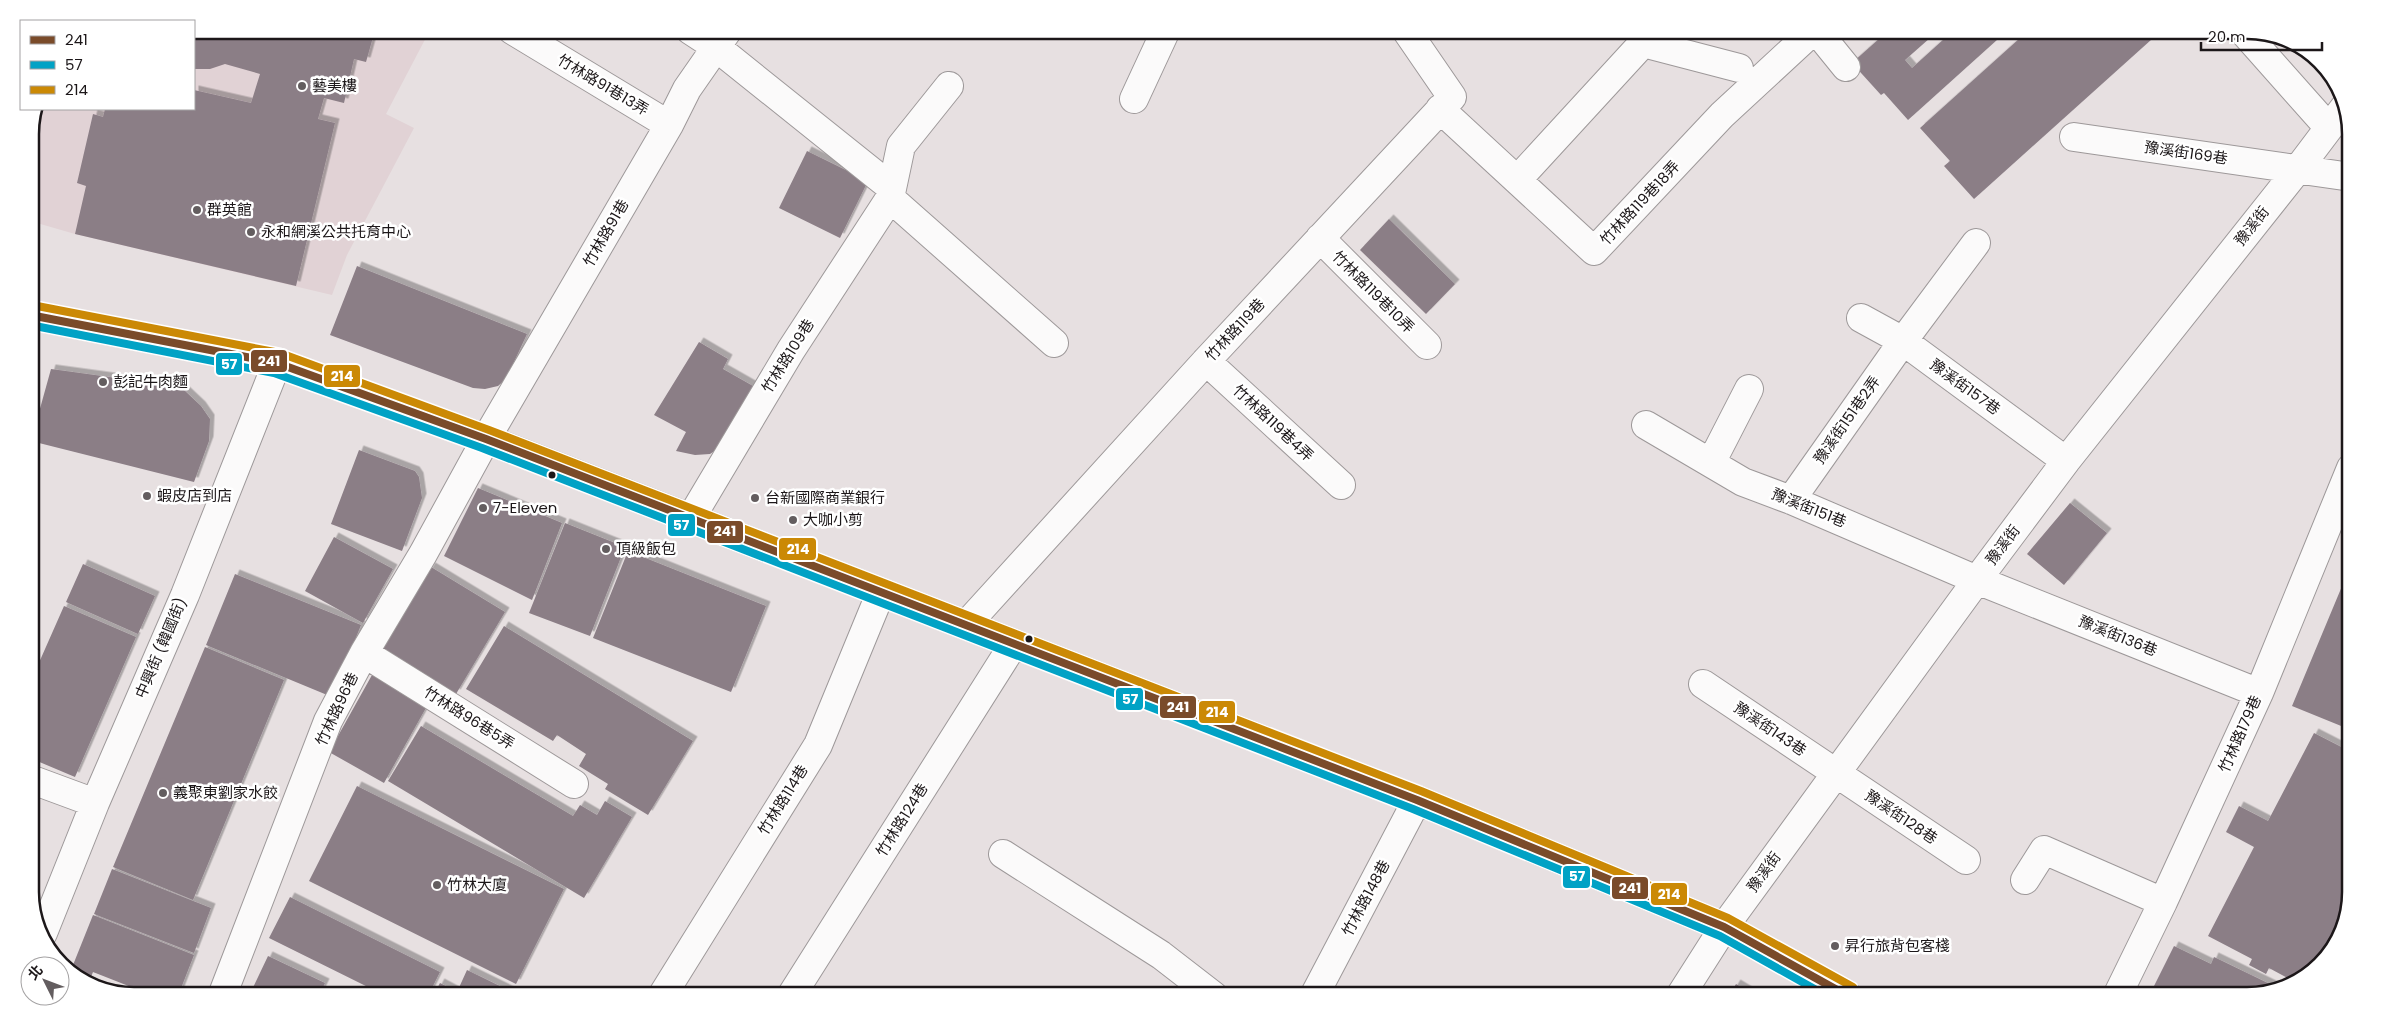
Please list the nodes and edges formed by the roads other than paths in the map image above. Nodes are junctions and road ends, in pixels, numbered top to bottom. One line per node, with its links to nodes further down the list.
1 (527, 39): 14 (street, 竹林路91巷13弄)
2 (722, 39): 14 (street, 竹林路91巷); 19 (street)
3 (1162, 39): 11 (street)
4 (1412, 39): 12 (street, 竹林路119巷)
5 (1805, 39): 18 (street, 竹林路119巷18弄)
6 (1823, 39): 8 (street)
7 (2252, 39): 13 (street)
8 (1846, 67)
9 (1739, 68): 18 (street)
10 (949, 86): 19 (street, 竹林路109巷)
11 (1134, 100)
12 (1440, 109): 18 (street, 竹林路119巷18弄); 20 (street, 竹林路119巷)
13 (2336, 118): 16 (street, 豫溪街)
14 (669, 125): 31 (street, 竹林路91巷)
15 (2074, 137): 16 (street, 豫溪街169巷)
16 (2298, 169): 17 (street, 豫溪街169巷); 32 (street, 豫溪街)
17 (2342, 176)
18 (1518, 179)
19 (891, 193): 25 (street); 37 (street, 竹林路109巷)
20 (1320, 238): 26 (street, 竹林路119巷10弄); 27 (street, 竹林路119巷)
21 (1976, 243): 24 (street, 豫溪街151巷2弄)
22 (39, 317): 28 (street)
23 (1861, 318): 24 (street, 豫溪街157巷)
24 (1903, 341): 32 (street, 豫溪街157巷); 36 (street, 豫溪街151巷2弄)
25 (1054, 343)
26 (1427, 345)
27 (1206, 361): 34 (street, 竹林路119巷4弄); 40 (street, 竹林路119巷)
28 (277, 363): 31 (street); 49 (street, 中興街 (韓國街))
29 (1749, 390): 33 (street)
30 (1646, 425): 33 (street, 豫溪街151巷)
31 (486, 439): 37 (street); 42 (street, 竹林路96巷)
32 (2066, 461): 38 (street, 豫溪街)
33 (1711, 463): 36 (street, 豫溪街151巷)
34 (1341, 485)
35 (2342, 490): 44 (street, 竹林路179巷)
36 (1791, 500): 38 (street, 豫溪街151巷)
37 (691, 518): 39 (street)
38 (1977, 580): 44 (street, 豫溪街136巷); 45 (street, 豫溪街)
39 (881, 592): 40 (street); 57 (street, 竹林路114巷)
40 (966, 625): 41 (street)
41 (1013, 645): 48 (street); 58 (street, 竹林路124巷)
42 (364, 653): 47 (street, 竹林路96巷5弄); 56 (street, 竹林路96巷)
43 (1703, 684): 45 (street, 豫溪街143巷)
44 (2258, 693): 53 (street, 竹林路179巷)
45 (1836, 774): 51 (street, 豫溪街128巷); 55 (street, 豫溪街)
46 (39, 782): 49 (street)
47 (574, 784)
48 (1417, 800): 55 (street); 60 (street, 竹林路148巷)
49 (95, 803): 54 (street, 中興街 (韓國街))
50 (1002, 854): 59 (street)
51 (1966, 860)
52 (2026, 880): 53 (street)
53 (2163, 902): 63 (street, 竹林路179巷)
54 (45, 926)
55 (1724, 927): 61 (street, 豫溪街); 62 (street)
56 (225, 987)
57 (668, 987)
58 (797, 987)
59 (1200, 987)
60 (1319, 987)
61 (1686, 987)
62 (1832, 987)
63 (2122, 987)

